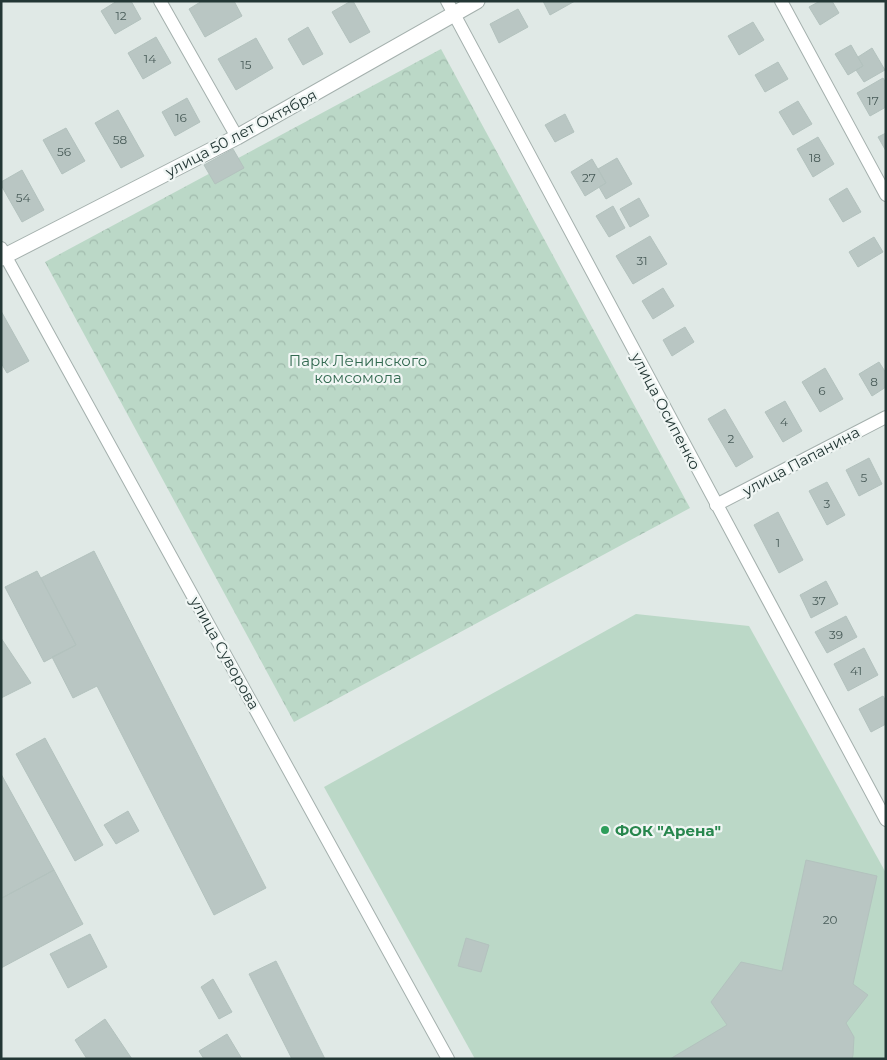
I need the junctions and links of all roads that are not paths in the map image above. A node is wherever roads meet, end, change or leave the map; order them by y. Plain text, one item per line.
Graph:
1 (160, 1) edge
2 (477, 1) edge
3 (780, 1) edge
4 (451, 8) edge
5 (237, 137) junction
6 (886, 194) edge
7 (3, 254) edge
8 (886, 417) edge
9 (716, 505) junction
10 (886, 820) edge
11 (448, 1059) edge

1 - 5 street
2 - 4 street, улица 50 лет Октября
3 - 6 street
4 - 5 street, улица 50 лет Октября
4 - 9 street, улица Осипенко
5 - 7 street, улица 50 лет Октября
7 - 11 street, улица Суворова
8 - 9 street, улица Папанина
9 - 10 street, улица Осипенко

